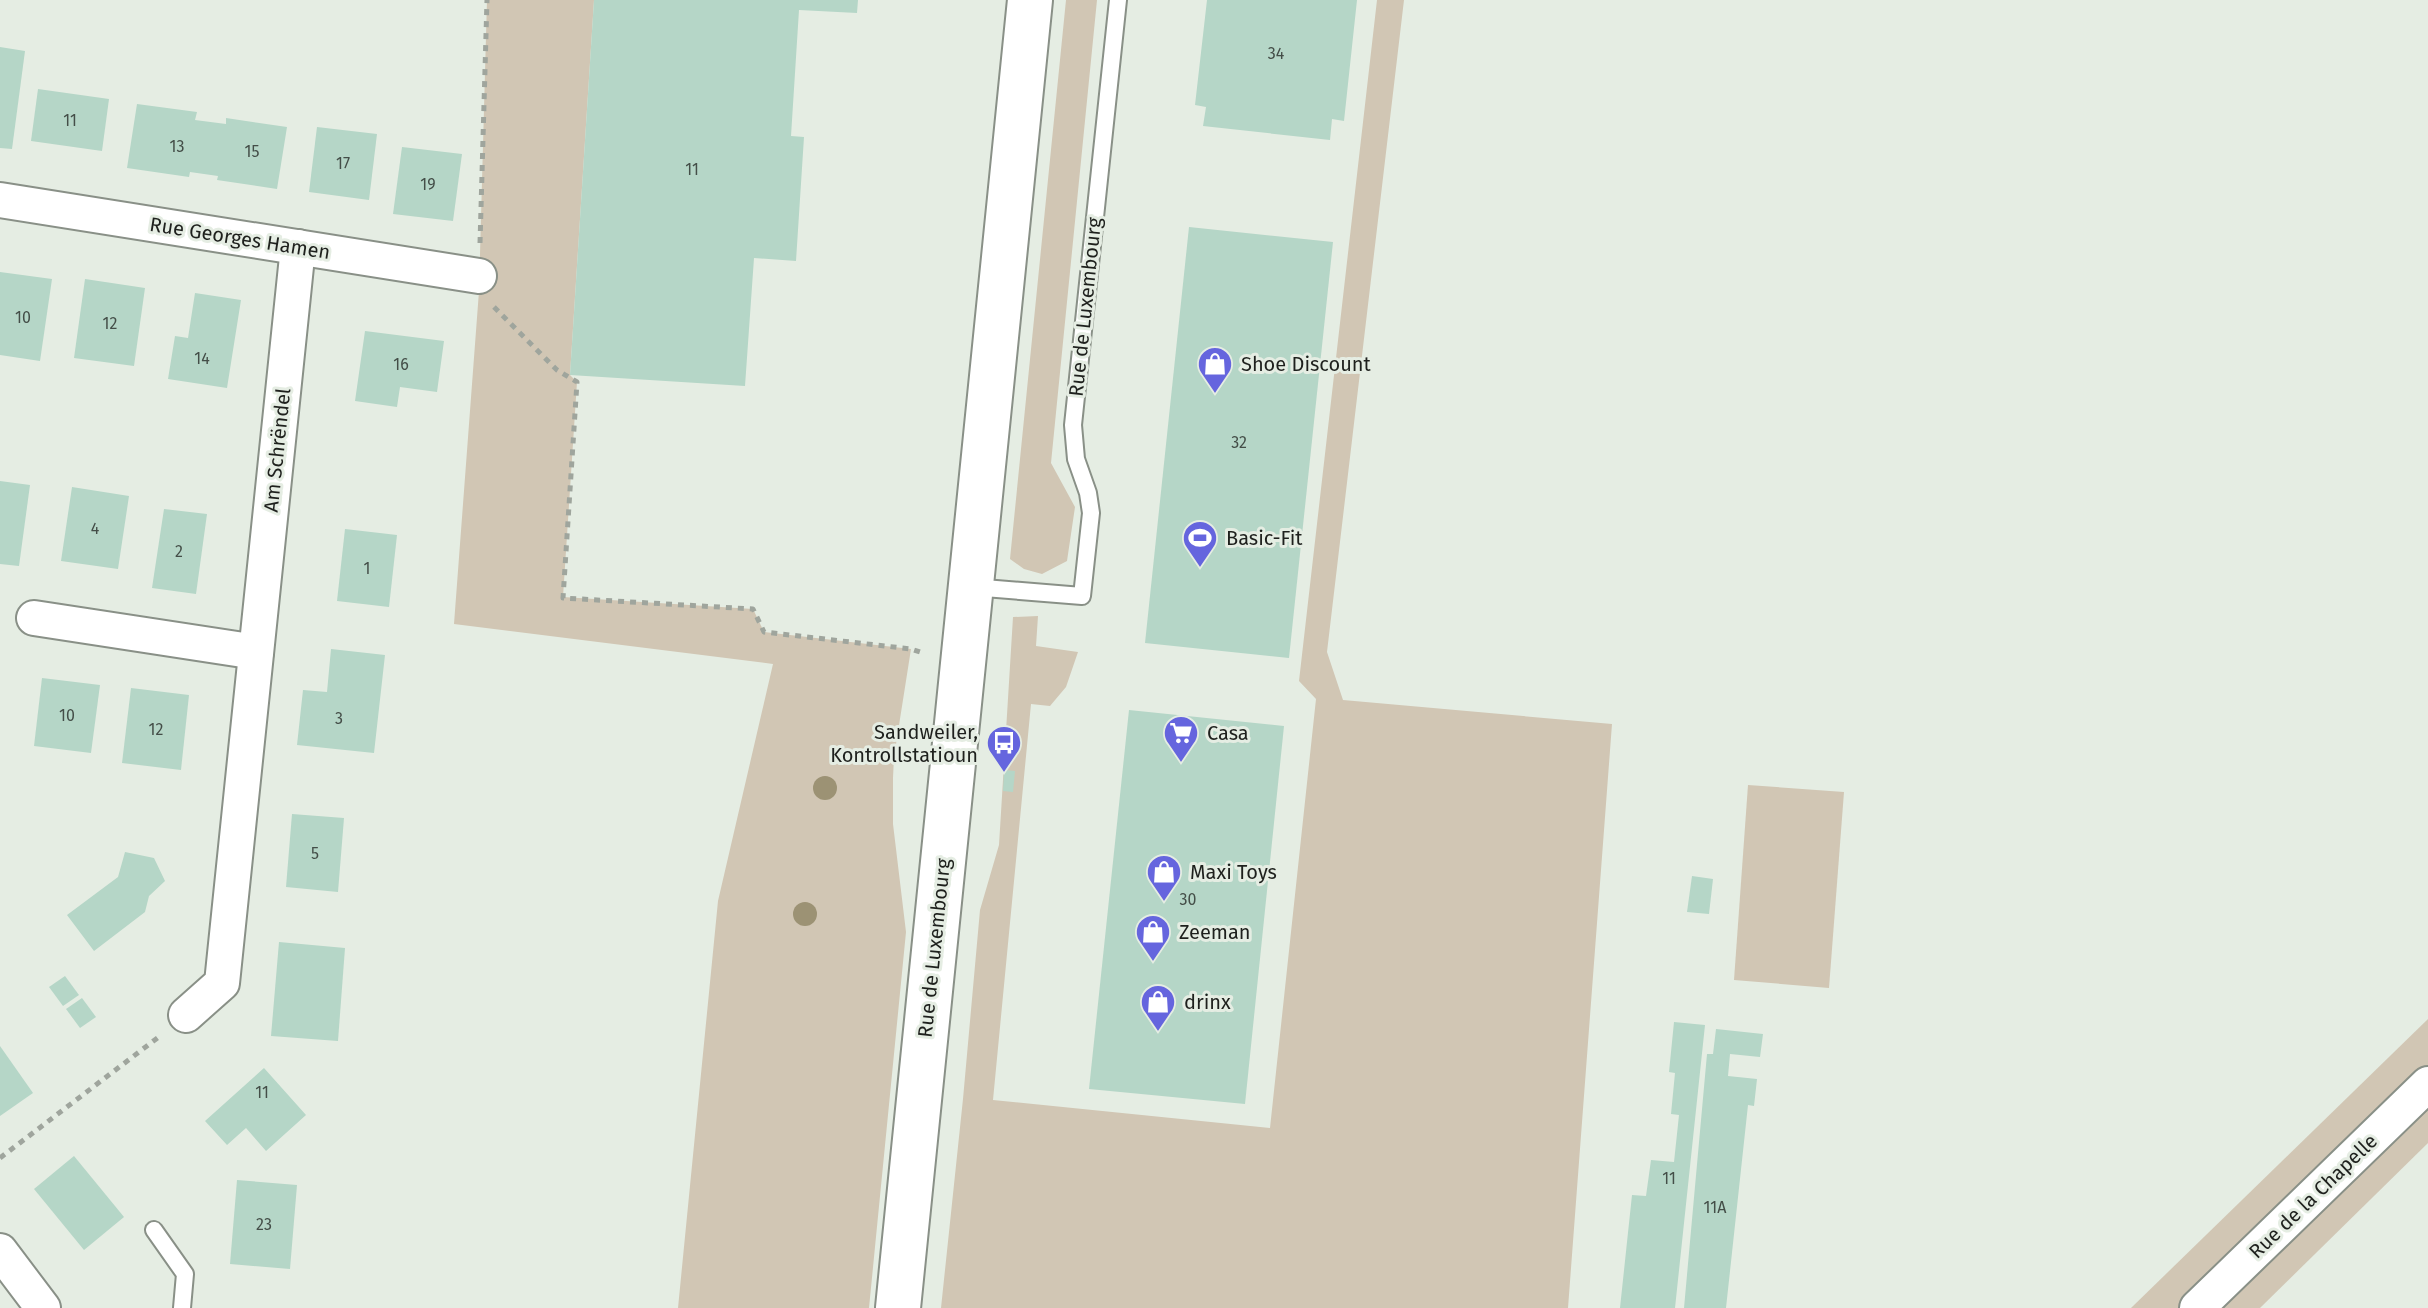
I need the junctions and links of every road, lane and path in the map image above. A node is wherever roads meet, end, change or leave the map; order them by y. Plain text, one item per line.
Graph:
1 (487, 0) edge
2 (1030, 0) edge
3 (1118, 0) edge
4 (0, 200) edge
5 (298, 247) junction
6 (479, 276) junction
7 (971, 587) junction
8 (34, 618) dead end
9 (256, 652) junction
10 (963, 659) junction
11 (186, 1015) joint
12 (2428, 1084) edge
13 (0, 1158) edge
14 (154, 1230) dead end
15 (0, 1251) edge
16 (43, 1308) edge
17 (182, 1308) edge
18 (898, 1308) edge
19 (2197, 1308) edge

1 - 6 path
2 - 7 main road, Rue de Luxembourg
3 - 7 lane, Rue de Luxembourg
4 - 5 street, Rue Georges Hamen
5 - 6 street, Rue Georges Hamen
5 - 9 street, Am Schrëndel
6 - 10 path
7 - 10 main road, Rue de Luxembourg
8 - 9 street
9 - 11 street, Am Schrëndel
10 - 18 main road, Rue de Luxembourg
11 - 13 path
12 - 19 street, Rue de la Chapelle
14 - 17 lane
15 - 16 street

